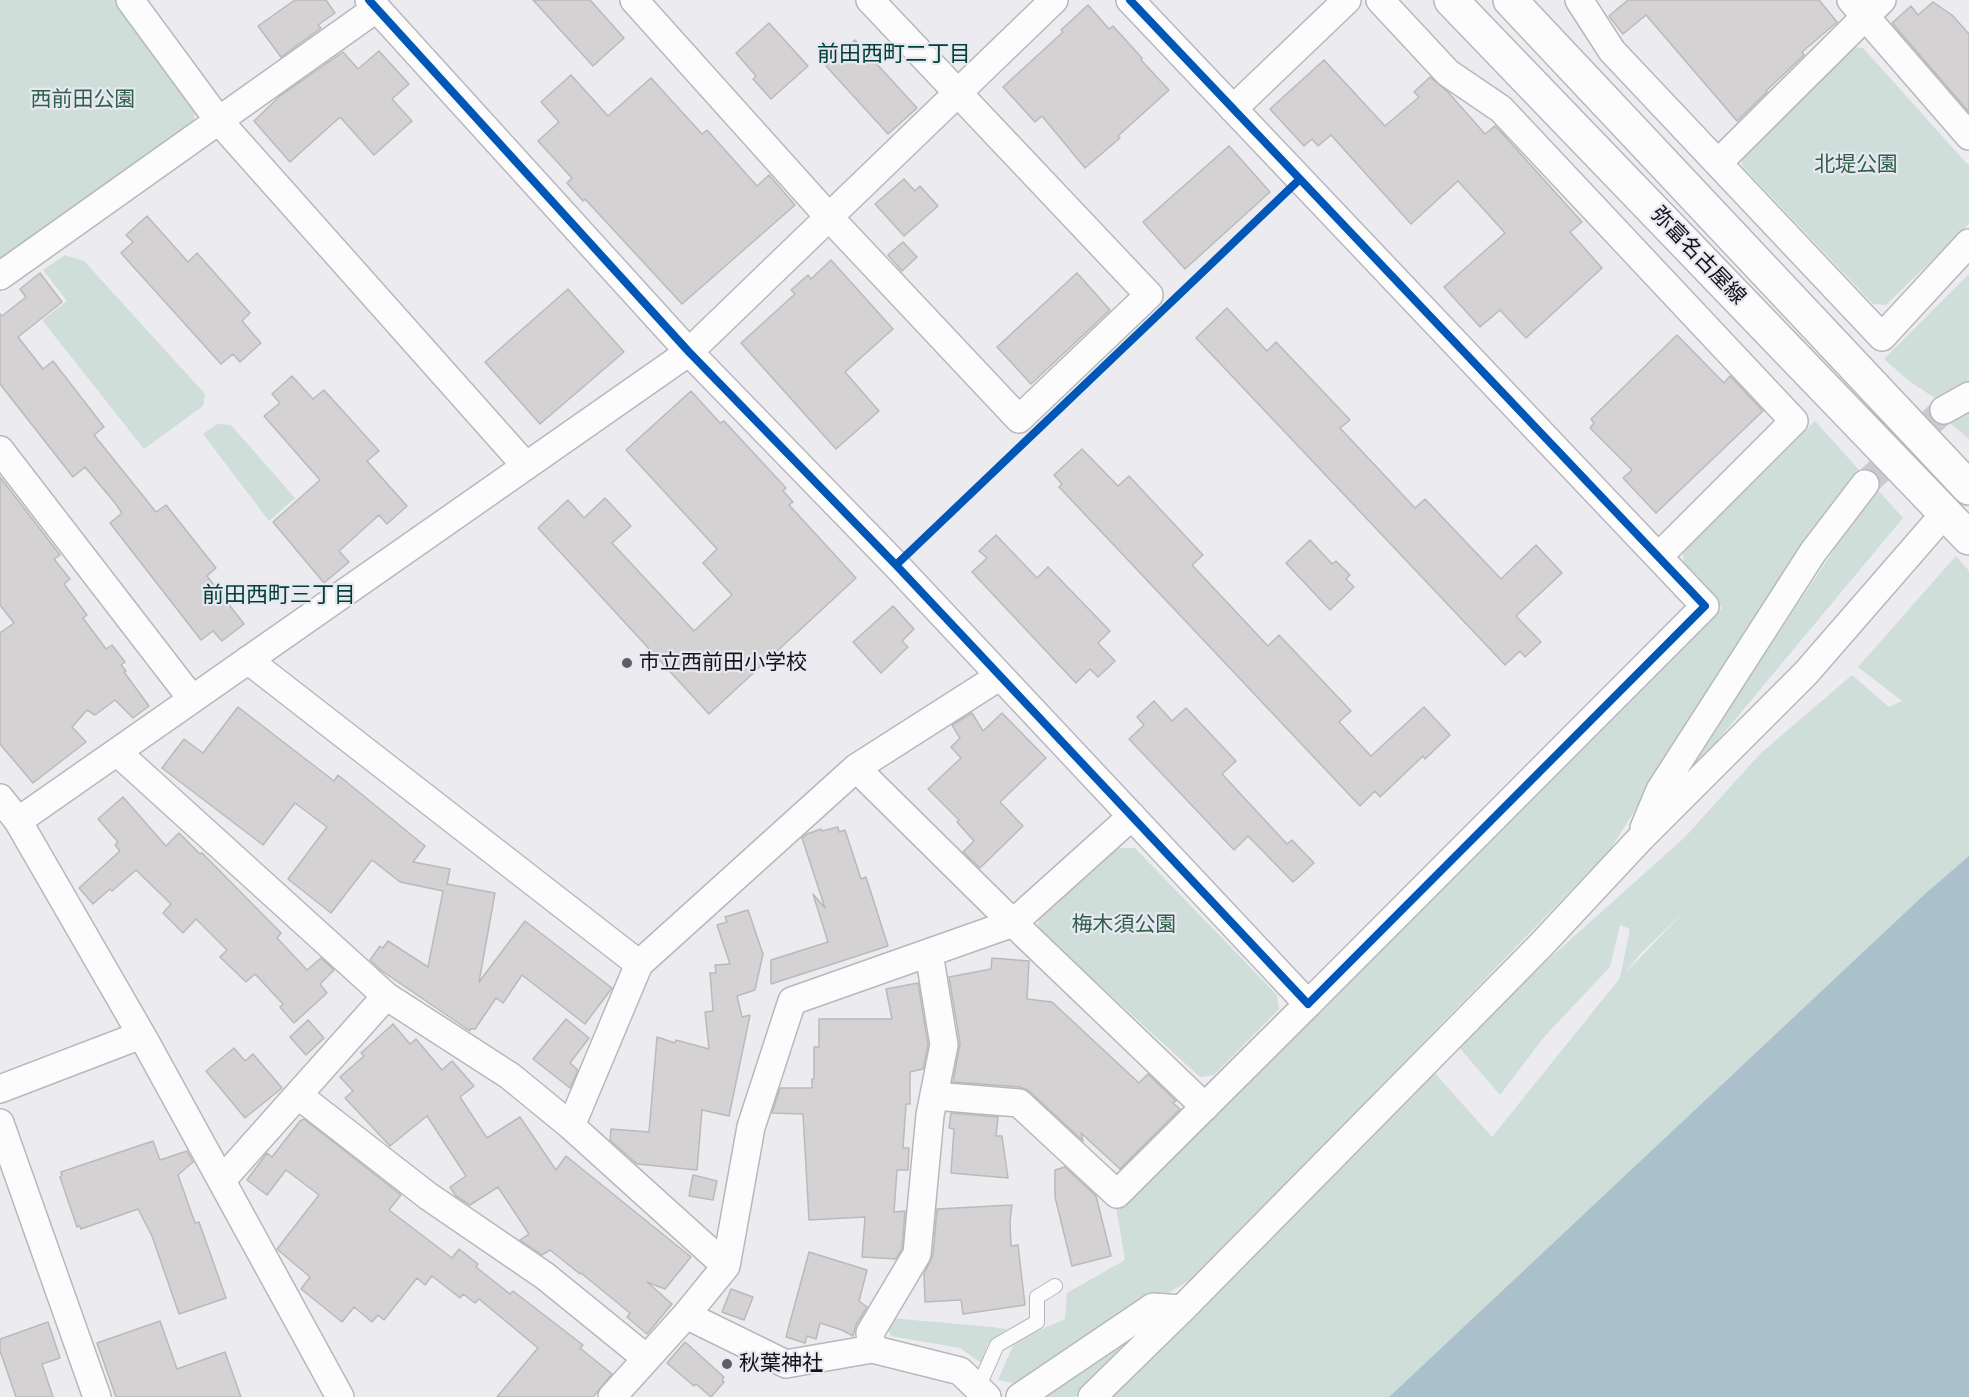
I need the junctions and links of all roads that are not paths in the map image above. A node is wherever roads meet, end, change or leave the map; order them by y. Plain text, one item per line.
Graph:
1 (130, 0) edge
2 (634, 0) edge
3 (870, 0) edge
4 (1054, 0) edge
5 (1130, 0) edge
6 (1347, 0) edge
7 (1380, 0) edge
8 (1451, 0) edge
9 (1510, 0) edge
10 (1579, 0) edge
11 (373, 4) edge
12 (1866, 6) edge
13 (958, 93) junction
14 (1233, 109) junction
15 (219, 121) junction
16 (1969, 136) edge
17 (1718, 163) junction
18 (828, 216) junction
19 (1969, 243) edge
20 (0, 276) edge
21 (689, 352) junction
22 (1969, 396) edge
23 (1944, 410) tunnel mouth
24 (0, 450) edge
25 (526, 466) junction
26 (1866, 484) tunnel mouth
27 (1969, 488) edge
28 (1945, 513) junction
29 (1969, 538) edge
30 (1659, 556) junction
31 (248, 660) junction
32 (1000, 675) junction
33 (192, 699) junction
34 (117, 752) junction
35 (856, 768) junction
36 (0, 798) edge
37 (1132, 816) junction
38 (18, 821) junction
39 (1639, 840) junction
40 (1013, 923) junction
41 (929, 953) junction
42 (639, 964) junction
43 (386, 996) junction
44 (1308, 1004) junction
45 (141, 1035) junction
46 (0, 1089) edge
47 (298, 1095) junction
48 (934, 1096) junction
49 (1205, 1107) junction
50 (0, 1123) edge
51 (571, 1126) junction
52 (222, 1180) junction
53 (726, 1266) junction
54 (1055, 1286) dead end
55 (1182, 1309) junction
56 (686, 1315) junction
57 (872, 1349) junction
58 (646, 1358) junction
59 (982, 1393) edge
60 (97, 1397) edge
61 (340, 1397) edge
62 (612, 1397) edge
63 (1020, 1397) edge
64 (1092, 1397) edge

1 - 15 street
2 - 18 street
3 - 13 street
4 - 13 street
5 - 14 street
6 - 14 street
7 - 30 street
8 - 28 main road, 弥富名古屋線
9 - 27 main road, 弥富名古屋線
10 - 17 street
11 - 15 street
11 - 21 street
12 - 16 street
12 - 17 street
13 - 18 street
13 - 18 street
14 - 30 street
15 - 20 street
15 - 25 street
17 - 19 street
18 - 21 street
21 - 25 street
21 - 32 street
22 - 23 street
24 - 33 street
25 - 31 street
26 - 39 street
28 - 29 main road, 弥富名古屋線
28 - 39 street
30 - 44 street
31 - 33 street
31 - 42 street
32 - 35 street
32 - 37 street
33 - 34 street
34 - 38 street
34 - 43 street
35 - 40 street
35 - 42 street
36 - 38 street
37 - 40 street
37 - 44 street
38 - 45 street
39 - 55 street
40 - 41 street
40 - 49 street
41 - 48 street
41 - 53 street
42 - 51 street
43 - 47 street
43 - 51 street
44 - 49 street
45 - 46 street
45 - 52 street
47 - 52 street
47 - 58 street
48 - 49 street
48 - 57 street
50 - 60 street
51 - 53 street
52 - 61 street
53 - 56 street
54 - 59 lane
55 - 63 street
55 - 64 street
56 - 57 street
56 - 58 street
57 - 59 street
58 - 62 street

